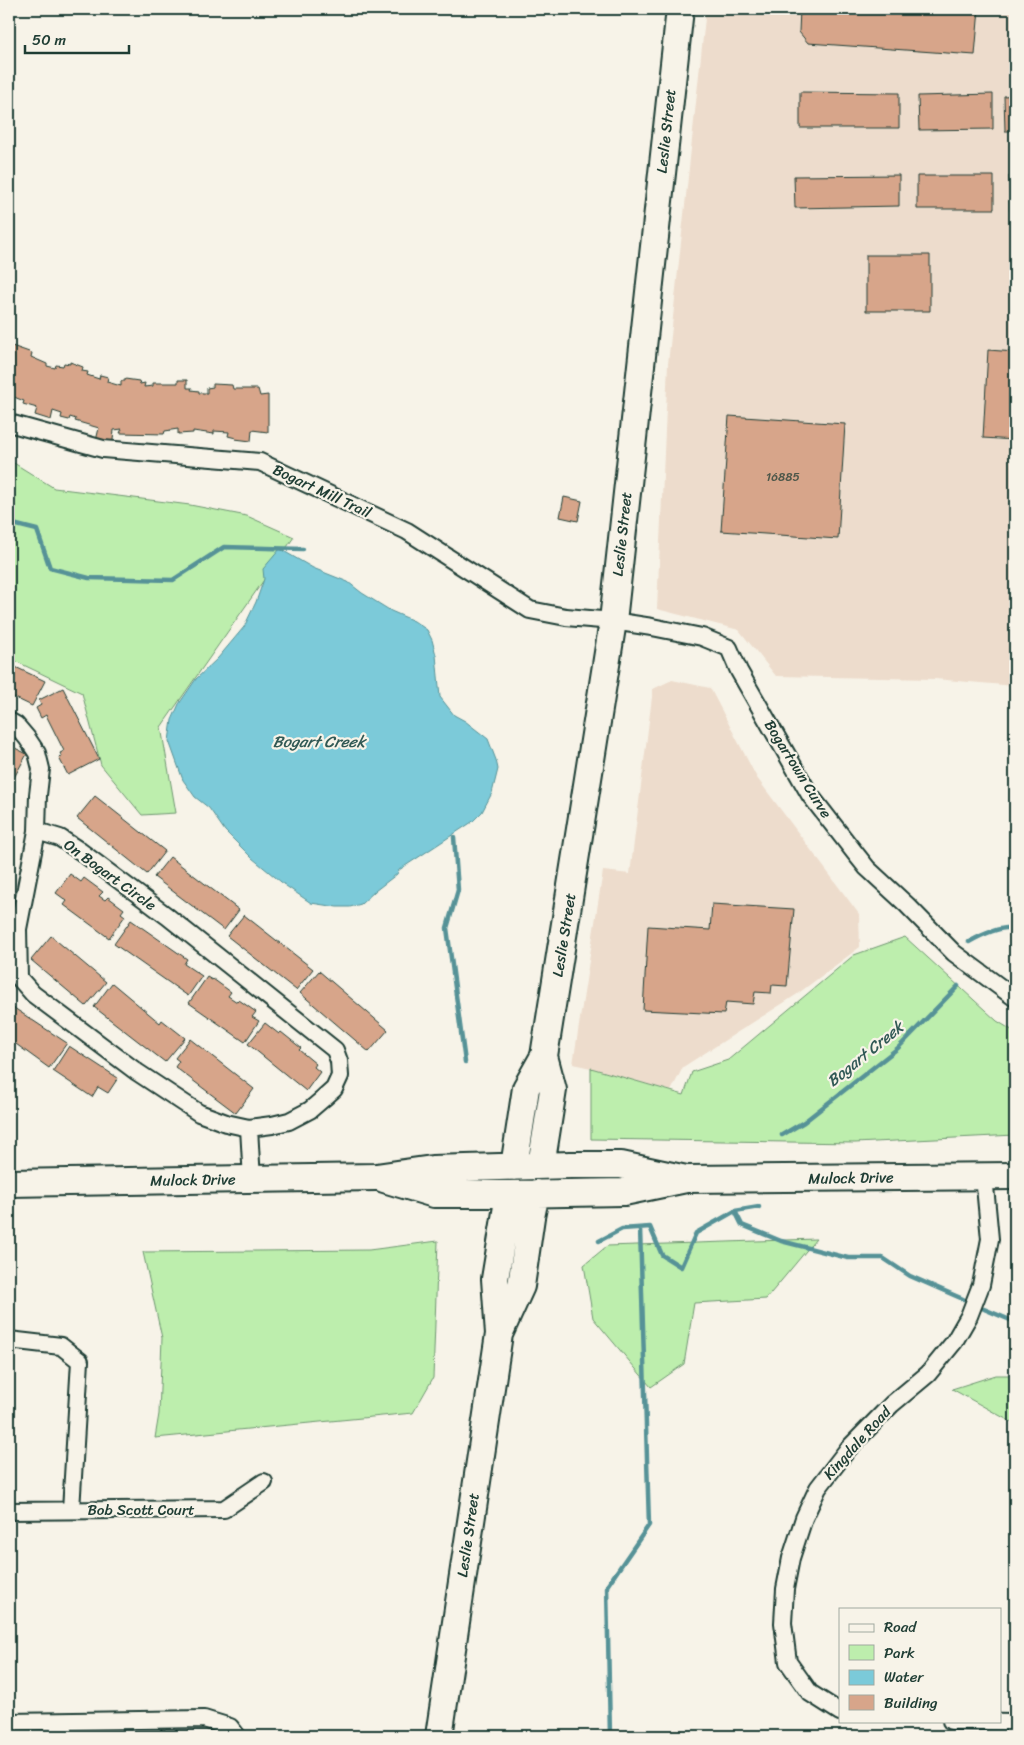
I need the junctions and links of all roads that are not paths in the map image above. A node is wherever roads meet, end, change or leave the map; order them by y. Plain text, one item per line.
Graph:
1 (680, 9) edge
2 (9, 423) edge
3 (613, 620) junction
4 (9, 721) edge
5 (38, 831) junction
6 (1015, 998) edge
7 (544, 1056) junction
8 (249, 1128) junction
9 (541, 1166) junction
10 (514, 1167) junction
11 (984, 1176) junction
12 (1015, 1176) edge
13 (376, 1177) junction
14 (686, 1179) junction
15 (252, 1180) junction
16 (9, 1183) edge
17 (536, 1193) junction
18 (509, 1194) junction
19 (499, 1334) junction
20 (9, 1340) edge
21 (264, 1482) dead end
22 (71, 1510) junction
23 (9, 1511) edge
24 (839, 1711) edge
25 (9, 1722) edge
26 (1002, 1722) edge
27 (1015, 1722) edge
28 (238, 1736) edge
29 (438, 1736) edge

1 - 3 main road, Leslie Street
2 - 3 street, Bogart Mill Trail
3 - 6 street, Bogartown Curve
3 - 7 main road, Leslie Street
4 - 5 street
5 - 8 street, On Bogart Circle
5 - 8 street, On Bogart Circle
7 - 9 main road, Leslie Street
7 - 10 main road, Leslie Street
8 - 15 street
9 - 10 main road, Mulock Drive
9 - 14 main road, Mulock Drive
10 - 13 main road, Mulock Drive
11 - 12 main road, Mulock Drive
11 - 14 main road, Mulock Drive
11 - 24 street, Kingdale Road
13 - 15 main road, Mulock Drive
13 - 18 main road, Mulock Drive
14 - 17 main road, Mulock Drive
15 - 16 main road, Mulock Drive
17 - 18 main road, Mulock Drive
17 - 19 main road, Leslie Street
18 - 19 main road, Leslie Street
19 - 29 main road, Leslie Street
20 - 22 street
21 - 22 street, Bob Scott Court
22 - 23 street, Bob Scott Court
25 - 28 street
26 - 27 street

